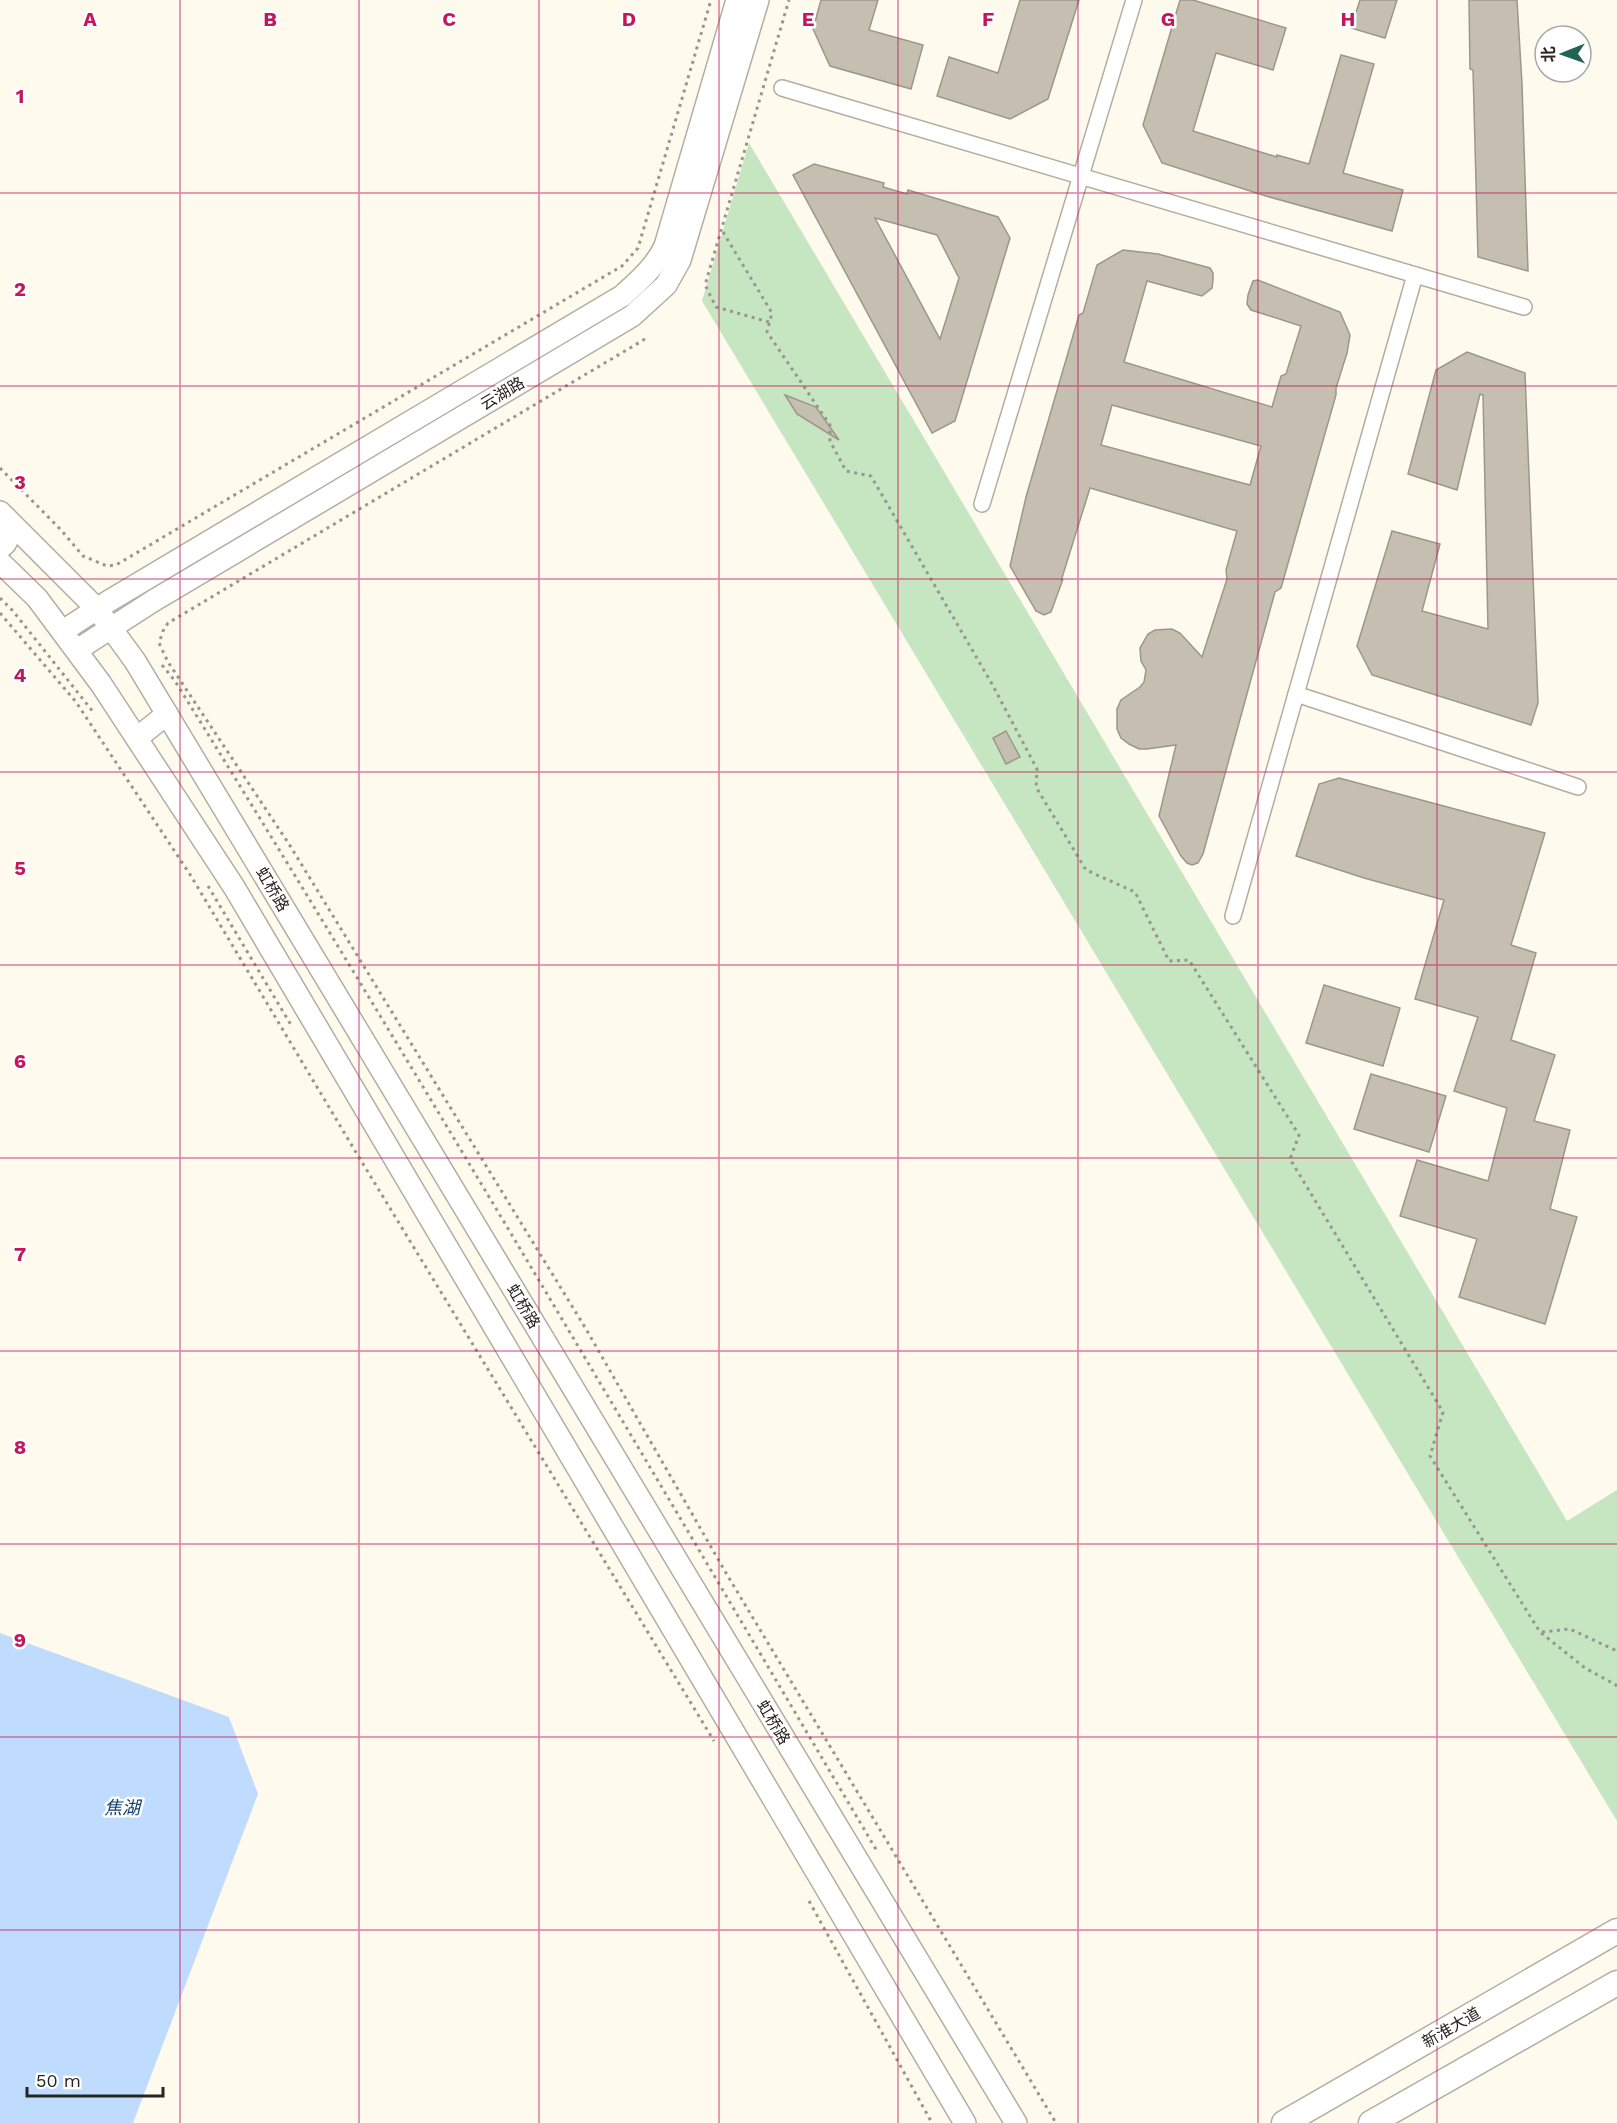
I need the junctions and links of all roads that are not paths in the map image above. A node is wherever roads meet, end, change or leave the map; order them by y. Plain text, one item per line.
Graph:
1 (737, 0) edge
2 (758, 0) edge
3 (1134, 0) edge
4 (782, 88) dead end
5 (1080, 176) junction
6 (1414, 275) junction
7 (1524, 307) dead end
8 (982, 504) dead end
9 (3, 515) edge
10 (0, 548) edge
11 (0, 562) edge
12 (97, 609) junction
13 (112, 628) junction
14 (63, 631) junction
15 (77, 650) junction
16 (1296, 694) junction
17 (167, 714) junction
18 (137, 738) junction
19 (1578, 787) dead end
20 (1233, 916) dead end
21 (1617, 1931) edge
22 (1617, 1983) edge
23 (1011, 2121) edge
24 (965, 2123) edge
25 (1284, 2123) edge
26 (1371, 2123) edge

1 - 12 main road, 云湖路
2 - 13 main road, 云湖路
3 - 5 street
4 - 5 street
5 - 6 street
5 - 8 street
6 - 7 street
6 - 16 street
9 - 10 main road
9 - 12 main road, 虹桥路
11 - 14 main road, 虹桥路
12 - 13 main road, 虹桥路
12 - 14 main road, 云湖路
13 - 15 main road, 云湖路
13 - 17 main road, 虹桥路
14 - 15 main road, 虹桥路
15 - 18 main road, 虹桥路
16 - 19 street
16 - 20 street
17 - 18 main road
17 - 23 main road, 虹桥路
18 - 24 main road, 虹桥路
21 - 25 main road, 新淮大道
22 - 26 main road

